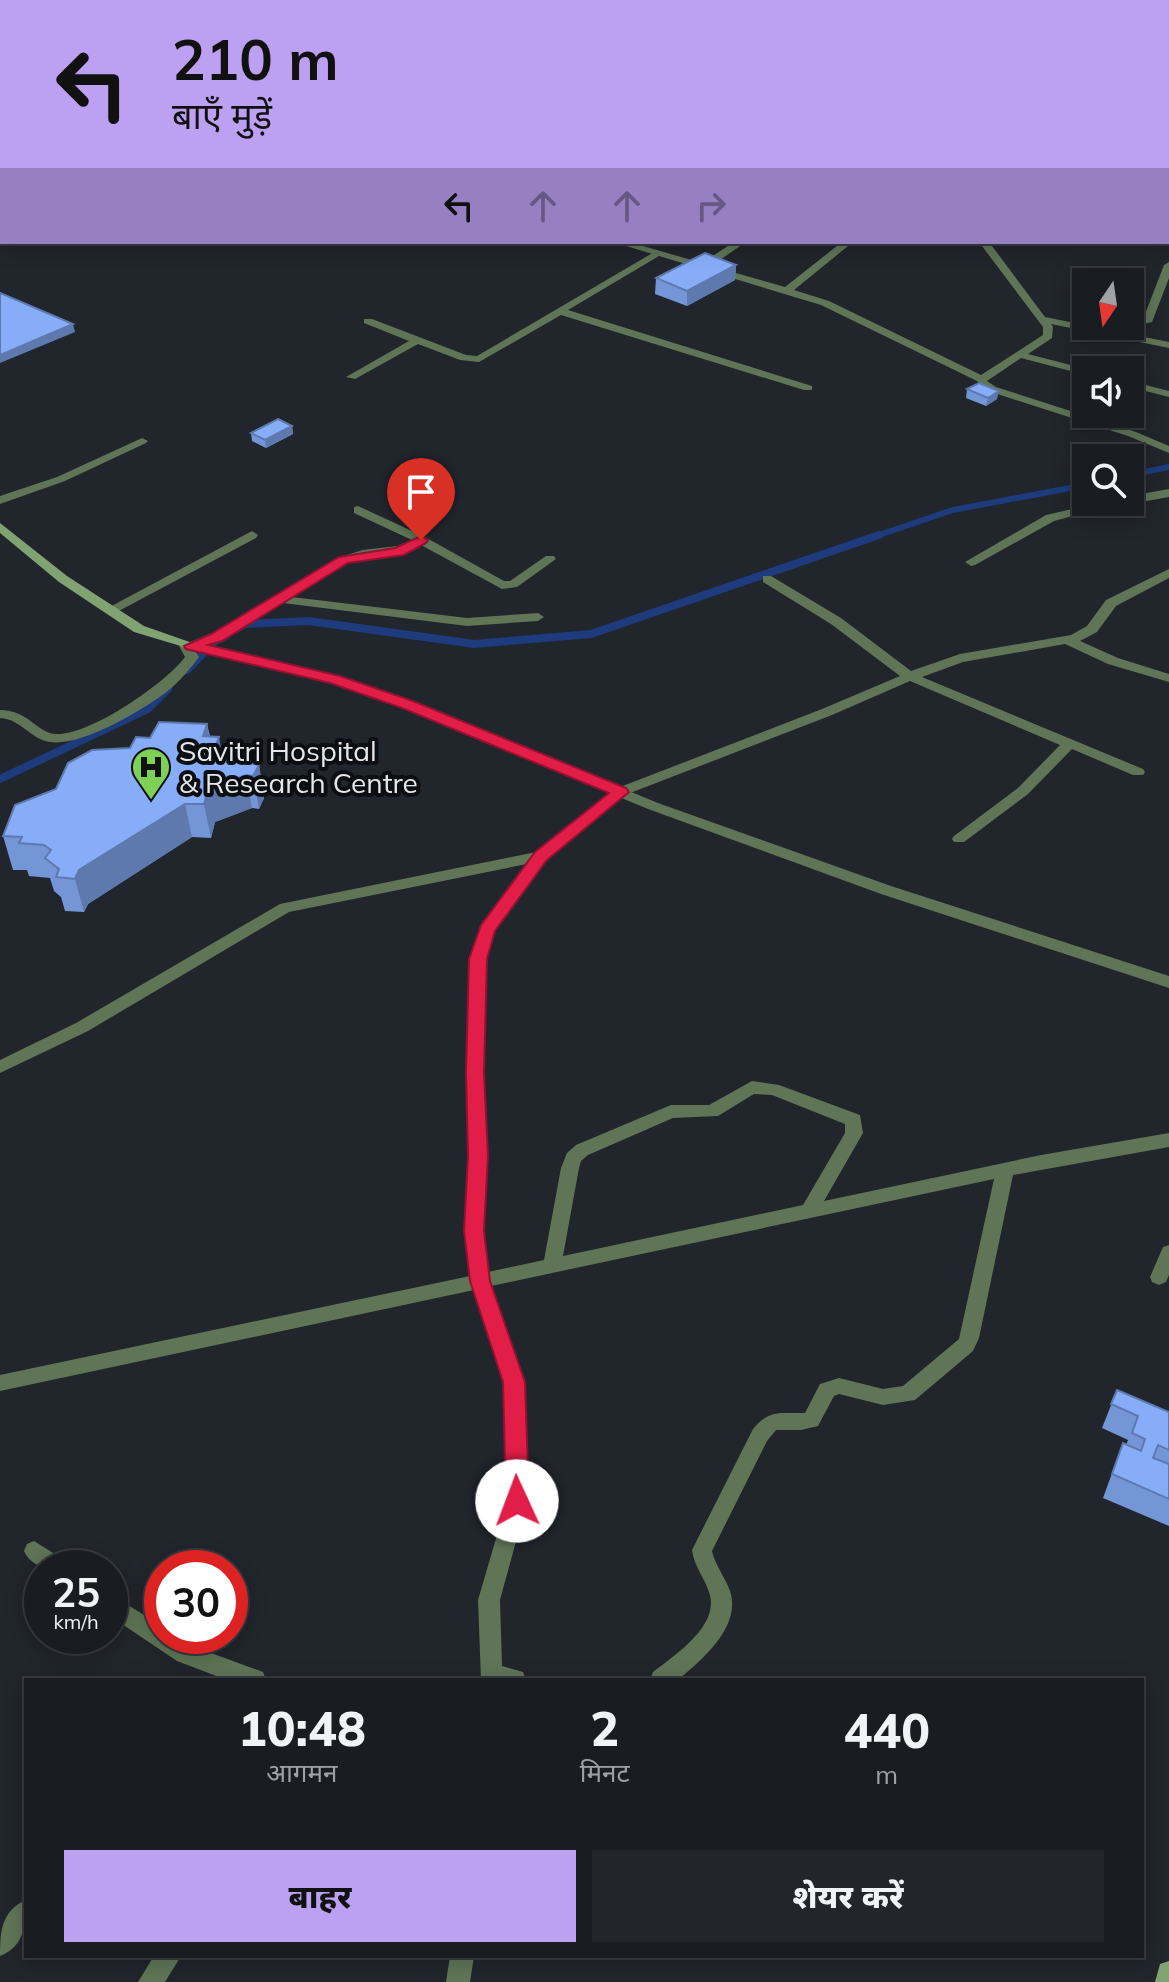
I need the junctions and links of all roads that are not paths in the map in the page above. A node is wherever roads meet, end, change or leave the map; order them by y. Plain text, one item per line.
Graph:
1 (626, 244) edge
2 (738, 244) edge
3 (846, 244) edge
4 (986, 244) edge
5 (656, 254) junction
6 (1169, 265) edge
7 (703, 267) junction
8 (1165, 288) edge
9 (787, 291) junction
10 (559, 311) junction
11 (1042, 319) junction
12 (368, 321) dead end
13 (1147, 322) dead end
14 (418, 340) junction
15 (1169, 345) edge
16 (1020, 355) junction
17 (1072, 368) edge
18 (351, 377) dead end
19 (982, 379) junction
20 (808, 388) dead end
21 (1144, 388) edge
22 (1169, 394) edge
23 (142, 441) dead end
24 (1169, 450) edge
25 (1169, 493) edge
26 (1144, 497) edge
27 (0, 500) edge
28 (358, 510) dead end
29 (1072, 513) edge
30 (0, 527) edge
31 (252, 535) dead end
32 (421, 540) junction
33 (550, 559) dead end
34 (971, 562) dead end
35 (767, 579) dead end
36 (1166, 579) edge
37 (279, 599) junction
38 (110, 610) junction
39 (538, 617) dead end
40 (1068, 640) junction
41 (195, 647) junction
42 (909, 676) junction
43 (1169, 678) edge
44 (0, 714) edge
45 (1068, 745) junction
46 (1138, 772) dead end
47 (620, 792) junction
48 (959, 839) dead end
49 (541, 856) junction
50 (1169, 982) edge
51 (0, 1067) edge
52 (1169, 1140) edge
53 (1005, 1170) junction
54 (809, 1211) junction
55 (1169, 1252) edge
56 (552, 1265) junction
57 (1159, 1277) dead end
58 (480, 1281) junction
59 (0, 1383) edge
60 (128, 1616) edge
61 (492, 1676) edge
62 (250, 1678) edge
63 (663, 1678) edge
64 (24, 1914) edge
65 (0, 1944) edge
66 (168, 1958) edge
67 (462, 1958) edge
68 (1169, 1973) edge
69 (150, 1982) edge
70 (458, 1982) edge
71 (1167, 1982) edge

1 - 5 street
2 - 7 street
3 - 9 street
4 - 11 street
5 - 7 street
5 - 10 street
6 - 8 street
7 - 9 street
8 - 13 street
9 - 19 street
10 - 14 street
10 - 20 street
11 - 15 street
11 - 16 street
12 - 14 street
14 - 18 street
16 - 17 street
16 - 19 street
19 - 24 street
21 - 22 street
23 - 27 street
25 - 26 street
28 - 32 street
29 - 34 street
30 - 38 main road
31 - 38 street
32 - 33 street
32 - 37 street
35 - 42 street
36 - 40 street
37 - 39 street
37 - 41 street
38 - 41 main road
40 - 42 street
40 - 43 street
41 - 44 street
41 - 47 street
42 - 45 street
42 - 47 street
45 - 46 street
45 - 48 street
47 - 49 street
47 - 50 street
49 - 51 street
49 - 58 street
52 - 53 street
53 - 54 street
53 - 63 street
54 - 56 street
54 - 56 street
55 - 57 street
56 - 58 street
58 - 59 street
58 - 61 street
60 - 62 street
64 - 65 street
66 - 69 street
67 - 70 street
68 - 71 main road

